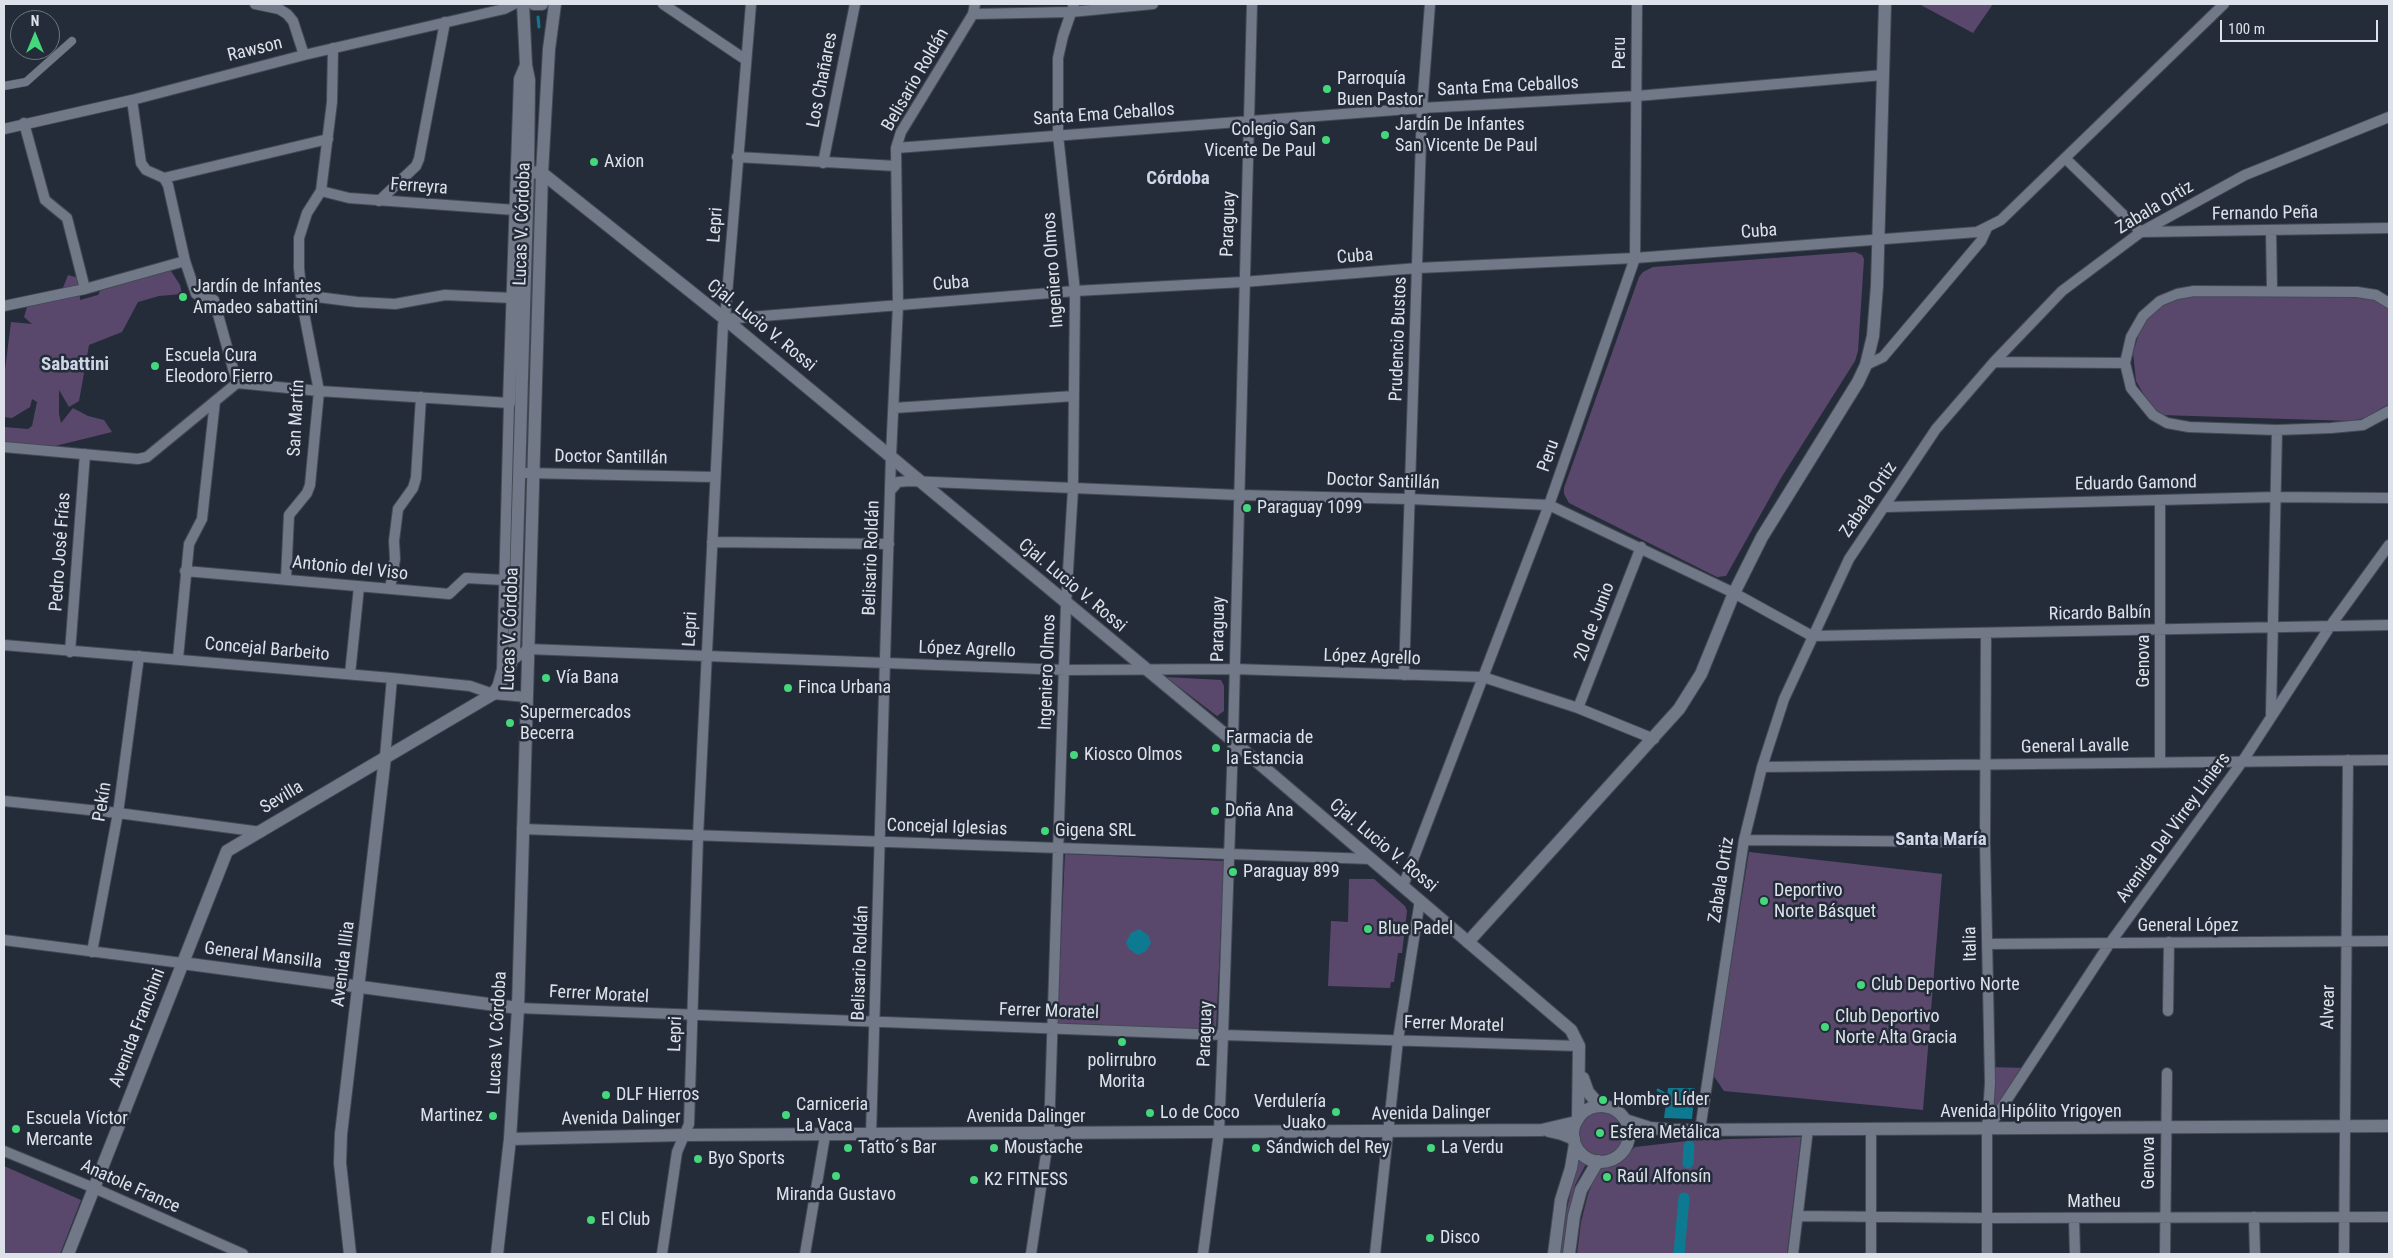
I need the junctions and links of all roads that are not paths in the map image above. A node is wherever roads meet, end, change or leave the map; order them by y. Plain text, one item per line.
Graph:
1 (255, 4) edge
2 (514, 4) edge
3 (523, 4) edge
4 (534, 4) edge
5 (542, 4) edge
6 (554, 4) edge
7 (663, 4) edge
8 (751, 4) edge
9 (855, 4) edge
10 (1153, 4) edge
11 (1252, 4) edge
12 (1430, 4) edge
13 (1636, 4) edge
14 (1885, 4) edge
15 (2224, 4) edge
16 (1073, 8) edge
17 (974, 9) edge
18 (444, 22) junction
19 (72, 41) dead end
20 (333, 48) junction
21 (304, 55) junction
22 (746, 60) junction
23 (526, 65) junction
24 (1883, 75) junction
25 (4, 86) edge
26 (1637, 96) junction
27 (132, 100) junction
28 (1422, 108) junction
29 (2389, 117) edge
30 (1250, 121) junction
31 (24, 123) junction
32 (4, 129) edge
33 (1058, 134) junction
34 (328, 139) junction
35 (896, 148) junction
36 (737, 157) junction
37 (2066, 159) junction
38 (823, 163) junction
39 (896, 166) junction
40 (528, 172) junction
41 (542, 173) junction
42 (164, 178) junction
43 (321, 191) junction
44 (379, 201) junction
45 (515, 210) junction
46 (1987, 228) junction
47 (2389, 228) edge
48 (2271, 230) junction
49 (2141, 232) junction
50 (1879, 239) junction
51 (1634, 258) junction
52 (185, 261) junction
53 (1418, 268) junction
54 (1243, 282) junction
55 (85, 289) junction
56 (2272, 290) junction
57 (1075, 291) junction
58 (302, 295) junction
59 (513, 298) junction
60 (2389, 303) edge
61 (898, 305) junction
62 (4, 306) edge
63 (725, 319) junction
64 (1994, 362) junction
65 (1866, 364) junction
66 (2125, 364) junction
67 (237, 383) junction
68 (319, 391) junction
69 (1074, 396) junction
70 (421, 397) junction
71 (215, 402) junction
72 (509, 403) junction
73 (894, 408) junction
74 (2389, 411) edge
75 (2277, 430) junction
76 (4, 447) edge
77 (85, 454) junction
78 (891, 456) junction
79 (519, 472) junction
80 (714, 477) junction
81 (922, 482) junction
82 (1073, 489) junction
83 (891, 490) junction
84 (1238, 495) junction
85 (2276, 497) junction
86 (2389, 498) edge
87 (1409, 499) junction
88 (2160, 500) junction
89 (1549, 504) junction
90 (1884, 507) junction
91 (712, 542) junction
92 (889, 544) junction
93 (2389, 546) edge
94 (1641, 547) junction
95 (185, 571) junction
96 (286, 579) junction
97 (504, 580) junction
98 (359, 587) junction
99 (390, 590) junction
100 (1734, 593) junction
101 (1066, 604) junction
102 (2389, 624) edge
103 (2273, 625) junction
104 (2331, 625) junction
105 (2160, 629) junction
106 (1986, 633) junction
107 (1812, 636) junction
108 (4, 645) edge
109 (528, 649) junction
110 (70, 652) junction
111 (139, 656) junction
112 (706, 656) junction
113 (178, 658) junction
114 (513, 660) junction
115 (885, 663) junction
116 (1065, 670) junction
117 (1145, 670) junction
118 (1234, 670) junction
119 (350, 674) junction
120 (1404, 675) junction
121 (1483, 677) junction
122 (392, 678) junction
123 (493, 694) junction
124 (526, 697) junction
125 (1578, 708) junction
126 (2271, 715) junction
127 (1654, 739) junction
128 (1233, 741) junction
129 (385, 757) junction
130 (2348, 760) junction
131 (2389, 760) edge
132 (2160, 762) junction
133 (2242, 762) junction
134 (1985, 764) junction
135 (1762, 767) junction
136 (4, 801) edge
137 (118, 813) junction
138 (522, 829) junction
139 (261, 832) junction
140 (698, 836) junction
141 (1744, 840) junction
142 (880, 841) junction
143 (1985, 842) junction
144 (1058, 848) junction
145 (1228, 852) junction
146 (1371, 859) junction
147 (1403, 886) junction
148 (1420, 900) junction
149 (4, 940) edge
150 (2346, 941) junction
151 (2389, 941) edge
152 (1468, 942) junction
153 (2169, 942) junction
154 (2110, 943) junction
155 (1987, 944) junction
156 (92, 952) junction
157 (182, 963) junction
158 (359, 987) junction
159 (518, 1008) junction
160 (2168, 1011) dead end
161 (693, 1015) junction
162 (875, 1023) junction
163 (1051, 1029) junction
164 (1223, 1035) junction
165 (1398, 1040) junction
166 (1579, 1046) junction
167 (1580, 1061) junction
168 (2167, 1073) dead end
169 (1600, 1106) junction
170 (1625, 1120) junction
171 (1577, 1121) junction
172 (2389, 1126) edge
173 (2344, 1127) junction
174 (2166, 1128) junction
175 (1808, 1129) junction
176 (1542, 1130) junction
177 (1674, 1130) junction
178 (1700, 1130) junction
179 (1871, 1130) junction
180 (1987, 1130) junction
181 (1219, 1132) junction
182 (1387, 1132) junction
183 (1049, 1134) junction
184 (683, 1135) junction
185 (871, 1135) junction
186 (825, 1136) junction
187 (510, 1139) junction
188 (1628, 1141) junction
189 (1575, 1142) junction
190 (4, 1151) edge
191 (1598, 1161) junction
192 (94, 1188) junction
193 (1798, 1216) junction
194 (1870, 1216) junction
195 (2254, 1217) junction
196 (2345, 1217) junction
197 (2389, 1217) edge
198 (1987, 1218) junction
199 (2074, 1218) junction
200 (2165, 1218) junction
201 (68, 1254) edge
202 (242, 1254) edge
203 (350, 1254) edge
204 (497, 1254) edge
205 (662, 1254) edge
206 (805, 1254) edge
207 (1031, 1254) edge
208 (1203, 1254) edge
209 (1375, 1254) edge
210 (1554, 1254) edge
211 (1569, 1254) edge
212 (1793, 1254) edge
213 (1871, 1254) edge
214 (1987, 1254) edge
215 (2075, 1254) edge
216 (2165, 1254) edge
217 (2254, 1254) edge
218 (2344, 1254) edge

1 - 21 street
2 - 18 street, Rawson
3 - 23 street, Lucas V. Córdoba
4 - 5 street
6 - 41 street, Lucas V. Córdoba
7 - 22 street
8 - 22 street, Lepri
9 - 38 street, Los Chañares
10 - 16 street
11 - 30 street, Paraguay
12 - 28 street, Prudencio Bustos
13 - 26 street, Peru
14 - 24 street
15 - 37 street
16 - 17 street
16 - 33 street, Ingeniero Olmos
17 - 35 street, Belisario Roldán
18 - 20 street, Rawson
18 - 44 street
19 - 25 street
20 - 21 street, Rawson
20 - 34 street, San Martín
21 - 27 street, Rawson
22 - 36 street, Lepri
23 - 40 street, Lucas V. Córdoba
23 - 45 street, Lucas V. Córdoba
24 - 26 street, Santa Ema Ceballos
24 - 50 street
26 - 28 street, Santa Ema Ceballos
26 - 51 street, Peru
27 - 31 street, Rawson
27 - 42 street
28 - 30 street, Santa Ema Ceballos
28 - 53 street, Prudencio Bustos
29 - 49 street, Zabala Ortiz
30 - 33 street, Santa Ema Ceballos
30 - 54 street, Paraguay
31 - 32 street, Rawson
31 - 55 street
33 - 35 street, Santa Ema Ceballos
33 - 57 street, Ingeniero Olmos
34 - 42 street
34 - 43 street, San Martín
35 - 39 street, Belisario Roldán
36 - 38 street
36 - 63 street, Lepri
37 - 46 street
37 - 49 street
38 - 39 street
39 - 61 street, Belisario Roldán
40 - 41 street
40 - 79 street, Lucas V. Córdoba
41 - 63 street, Cjal. Lucio V. Rossi
41 - 79 street, Lucas V. Córdoba
42 - 52 street
43 - 44 street, Ferreyra
43 - 58 street, San Martín
44 - 45 street, Ferreyra
45 - 59 street, Lucas V. Córdoba
46 - 50 street, Cuba
46 - 65 street
47 - 48 street, Fernando Peña
48 - 49 street, Fernando Peña
48 - 56 street
49 - 64 street, Zabala Ortiz
50 - 51 street, Cuba
50 - 65 street
51 - 53 street, Cuba
51 - 89 street, Peru
52 - 55 street
52 - 67 street
53 - 54 street, Cuba
53 - 87 street, Prudencio Bustos
54 - 57 street, Cuba
54 - 84 street, Paraguay
55 - 62 street
56 - 60 street
56 - 66 street
57 - 61 street, Cuba
57 - 69 street, Ingeniero Olmos
58 - 59 street
58 - 68 street, San Martín
59 - 72 street, Lucas V. Córdoba
61 - 63 street, Cuba
61 - 73 street, Belisario Roldán
63 - 78 street, Cjal. Lucio V. Rossi
63 - 80 street, Lepri
64 - 66 street
64 - 90 street, Zabala Ortiz
65 - 100 street
66 - 75 street
67 - 68 street
67 - 71 street
68 - 70 street
68 - 96 street, San Martín
69 - 73 street
69 - 82 street, Ingeniero Olmos
70 - 72 street
70 - 99 street
71 - 77 street
71 - 95 street
72 - 79 street
73 - 78 street, Belisario Roldán
74 - 75 street
75 - 85 street
76 - 77 street
77 - 110 street, Pedro José Frías
78 - 81 street, Cjal. Lucio V. Rossi
78 - 83 street, Belisario Roldán
79 - 80 street, Doctor Santillán
79 - 97 street
79 - 109 street, Lucas V. Córdoba
79 - 114 street, Lucas V. Córdoba
80 - 91 street, Lepri
81 - 82 street, Doctor Santillán
81 - 83 street, Doctor Santillán
81 - 101 street, Cjal. Lucio V. Rossi
82 - 84 street, Doctor Santillán
82 - 101 street, Ingeniero Olmos
83 - 92 street, Belisario Roldán
84 - 87 street, Doctor Santillán
84 - 118 street, Paraguay
85 - 86 street, Eduardo Gamond
85 - 88 street, Eduardo Gamond
85 - 103 street
87 - 89 street, Doctor Santillán
87 - 120 street, Prudencio Bustos
88 - 90 street, Eduardo Gamond
88 - 105 street, Genova
89 - 94 street, Doctor Santillán
89 - 121 street, Peru
90 - 107 street, Zabala Ortiz
91 - 92 street
91 - 112 street, Lepri
92 - 115 street, Belisario Roldán
93 - 104 street, Avenida Del Virrey Liniers
94 - 100 street, Doctor Santillán
94 - 125 street, 20 de Junio
95 - 96 street, Antonio del Viso
95 - 113 street
96 - 98 street, Antonio del Viso
97 - 99 street, Antonio del Viso
97 - 123 street
98 - 99 street, Antonio del Viso
98 - 119 street
100 - 107 street, Doctor Santillán
100 - 127 street
101 - 116 street, Ingeniero Olmos
101 - 117 street, Cjal. Lucio V. Rossi
102 - 104 street, Ricardo Balbín
103 - 104 street, Ricardo Balbín
103 - 105 street, Ricardo Balbín
103 - 126 street
104 - 126 street, Avenida Del Virrey Liniers
105 - 106 street, Ricardo Balbín
105 - 132 street, Genova
106 - 107 street, Ricardo Balbín
106 - 134 street, Italia
107 - 135 street, Zabala Ortiz
108 - 110 street, Concejal Barbeito
109 - 112 street, López Agrello
109 - 114 street
109 - 124 street, Lucas V. Córdoba
110 - 111 street, Concejal Barbeito
111 - 113 street, Concejal Barbeito
111 - 137 street, Pekín
112 - 115 street, López Agrello
112 - 140 street, Lepri
113 - 119 street, Concejal Barbeito
114 - 123 street, Lucas V. Córdoba
115 - 116 street, López Agrello
115 - 142 street, Belisario Roldán
116 - 117 street, López Agrello
116 - 144 street, Ingeniero Olmos
117 - 118 street, López Agrello
117 - 128 street, Cjal. Lucio V. Rossi
118 - 120 street, López Agrello
118 - 128 street, Paraguay
119 - 122 street, Concejal Barbeito
120 - 121 street, López Agrello
121 - 125 street, López Agrello
121 - 147 street, Peru
122 - 123 street, Concejal Barbeito
122 - 129 street, Avenida Illia
123 - 124 street, Concejal Barbeito
123 - 129 street, Sevilla
124 - 138 street, Lucas V. Córdoba
125 - 127 street, López Agrello
126 - 133 street, Avenida Del Virrey Liniers
127 - 152 street
128 - 145 street, Paraguay
128 - 146 street, Cjal. Lucio V. Rossi
129 - 139 street, Sevilla
129 - 158 street, Avenida Illia
130 - 131 street, General Lavalle
130 - 133 street, General Lavalle
130 - 150 street, Alvear
132 - 133 street, General Lavalle
132 - 134 street, General Lavalle
133 - 154 street, Avenida Del Virrey Liniers
134 - 135 street, General Lavalle
134 - 143 street, Italia
135 - 141 street, Zabala Ortiz
136 - 137 street, Sevilla
137 - 139 street, Sevilla
137 - 156 street, Pekín
138 - 140 street, Concejal Iglesias
138 - 159 street, Lucas V. Córdoba
139 - 157 street, Avenida Franchini
140 - 142 street, Concejal Iglesias
140 - 161 street, Lepri
141 - 143 street
141 - 178 street, Zabala Ortiz
142 - 144 street, Concejal Iglesias
142 - 162 street, Belisario Roldán
143 - 155 street, Italia
144 - 145 street, Concejal Iglesias
144 - 163 street, Ingeniero Olmos
145 - 146 street, Concejal Iglesias
145 - 164 street, Paraguay
146 - 147 street, Cjal. Lucio V. Rossi
147 - 148 street, Cjal. Lucio V. Rossi
148 - 152 street, Cjal. Lucio V. Rossi
148 - 165 street
149 - 156 street, General Mansilla
150 - 151 street, General López
150 - 153 street, General López
150 - 173 street, Alvear
152 - 166 street, Cjal. Lucio V. Rossi
153 - 154 street, General López
153 - 160 street
154 - 155 street, General López
154 - 180 street, Avenida Del Virrey Liniers
155 - 180 street, Italia
156 - 157 street, General Mansilla
157 - 158 street, General Mansilla
157 - 192 street, Avenida Franchini
158 - 159 street, General Mansilla
158 - 203 street, Avenida Illia
159 - 161 street, Ferrer Moratel
159 - 187 street, Lucas V. Córdoba
161 - 162 street, Ferrer Moratel
161 - 184 street, Lepri
162 - 163 street, Ferrer Moratel
162 - 185 street, Belisario Roldán
163 - 164 street, Ferrer Moratel
163 - 183 street, Ingeniero Olmos
164 - 165 street, Ferrer Moratel
164 - 181 street, Paraguay
165 - 166 street, Ferrer Moratel
165 - 182 street
166 - 167 street
167 - 169 street
167 - 171 street
168 - 174 street, Genova
169 - 170 street
169 - 171 street
170 - 177 street, Avenida Hipólito Yrigoyen
170 - 188 street
171 - 176 street, Avenida Dalinger
171 - 189 street
172 - 173 street, Avenida Hipólito Yrigoyen
173 - 174 street, Avenida Hipólito Yrigoyen
173 - 196 street, Alvear
174 - 180 street, Avenida Hipólito Yrigoyen
174 - 200 street, Genova
175 - 178 street, Avenida Hipólito Yrigoyen
175 - 179 street, Avenida Hipólito Yrigoyen
175 - 193 street
176 - 182 street, Avenida Dalinger
176 - 189 street, Avenida Dalinger
177 - 178 street, Avenida Hipólito Yrigoyen
177 - 188 street, Avenida Hipólito Yrigoyen
179 - 180 street, Avenida Hipólito Yrigoyen
179 - 194 street
180 - 198 street, Italia
181 - 182 street, Avenida Dalinger
181 - 183 street, Avenida Dalinger
181 - 208 street, Paraguay
182 - 209 street
183 - 185 street, Avenida Dalinger
183 - 207 street, Ingeniero Olmos
184 - 186 street, Avenida Dalinger
184 - 187 street, Avenida Dalinger
184 - 205 street, Lepri
185 - 186 street, Avenida Dalinger
186 - 206 street
187 - 204 street, Lucas V. Córdoba
188 - 191 street
189 - 191 street
189 - 210 street
190 - 192 street, Anatole France
191 - 211 street
192 - 201 street, Avenida Franchini
192 - 202 street, Anatole France
193 - 194 street, Matheu
193 - 212 street
194 - 198 street, Matheu
194 - 213 street
195 - 196 street, Matheu
195 - 200 street, Matheu
195 - 217 street
196 - 197 street, Matheu
196 - 218 street, Alvear
198 - 199 street, Matheu
198 - 214 street, Italia
199 - 200 street, Matheu
199 - 215 street
200 - 216 street, Genova

